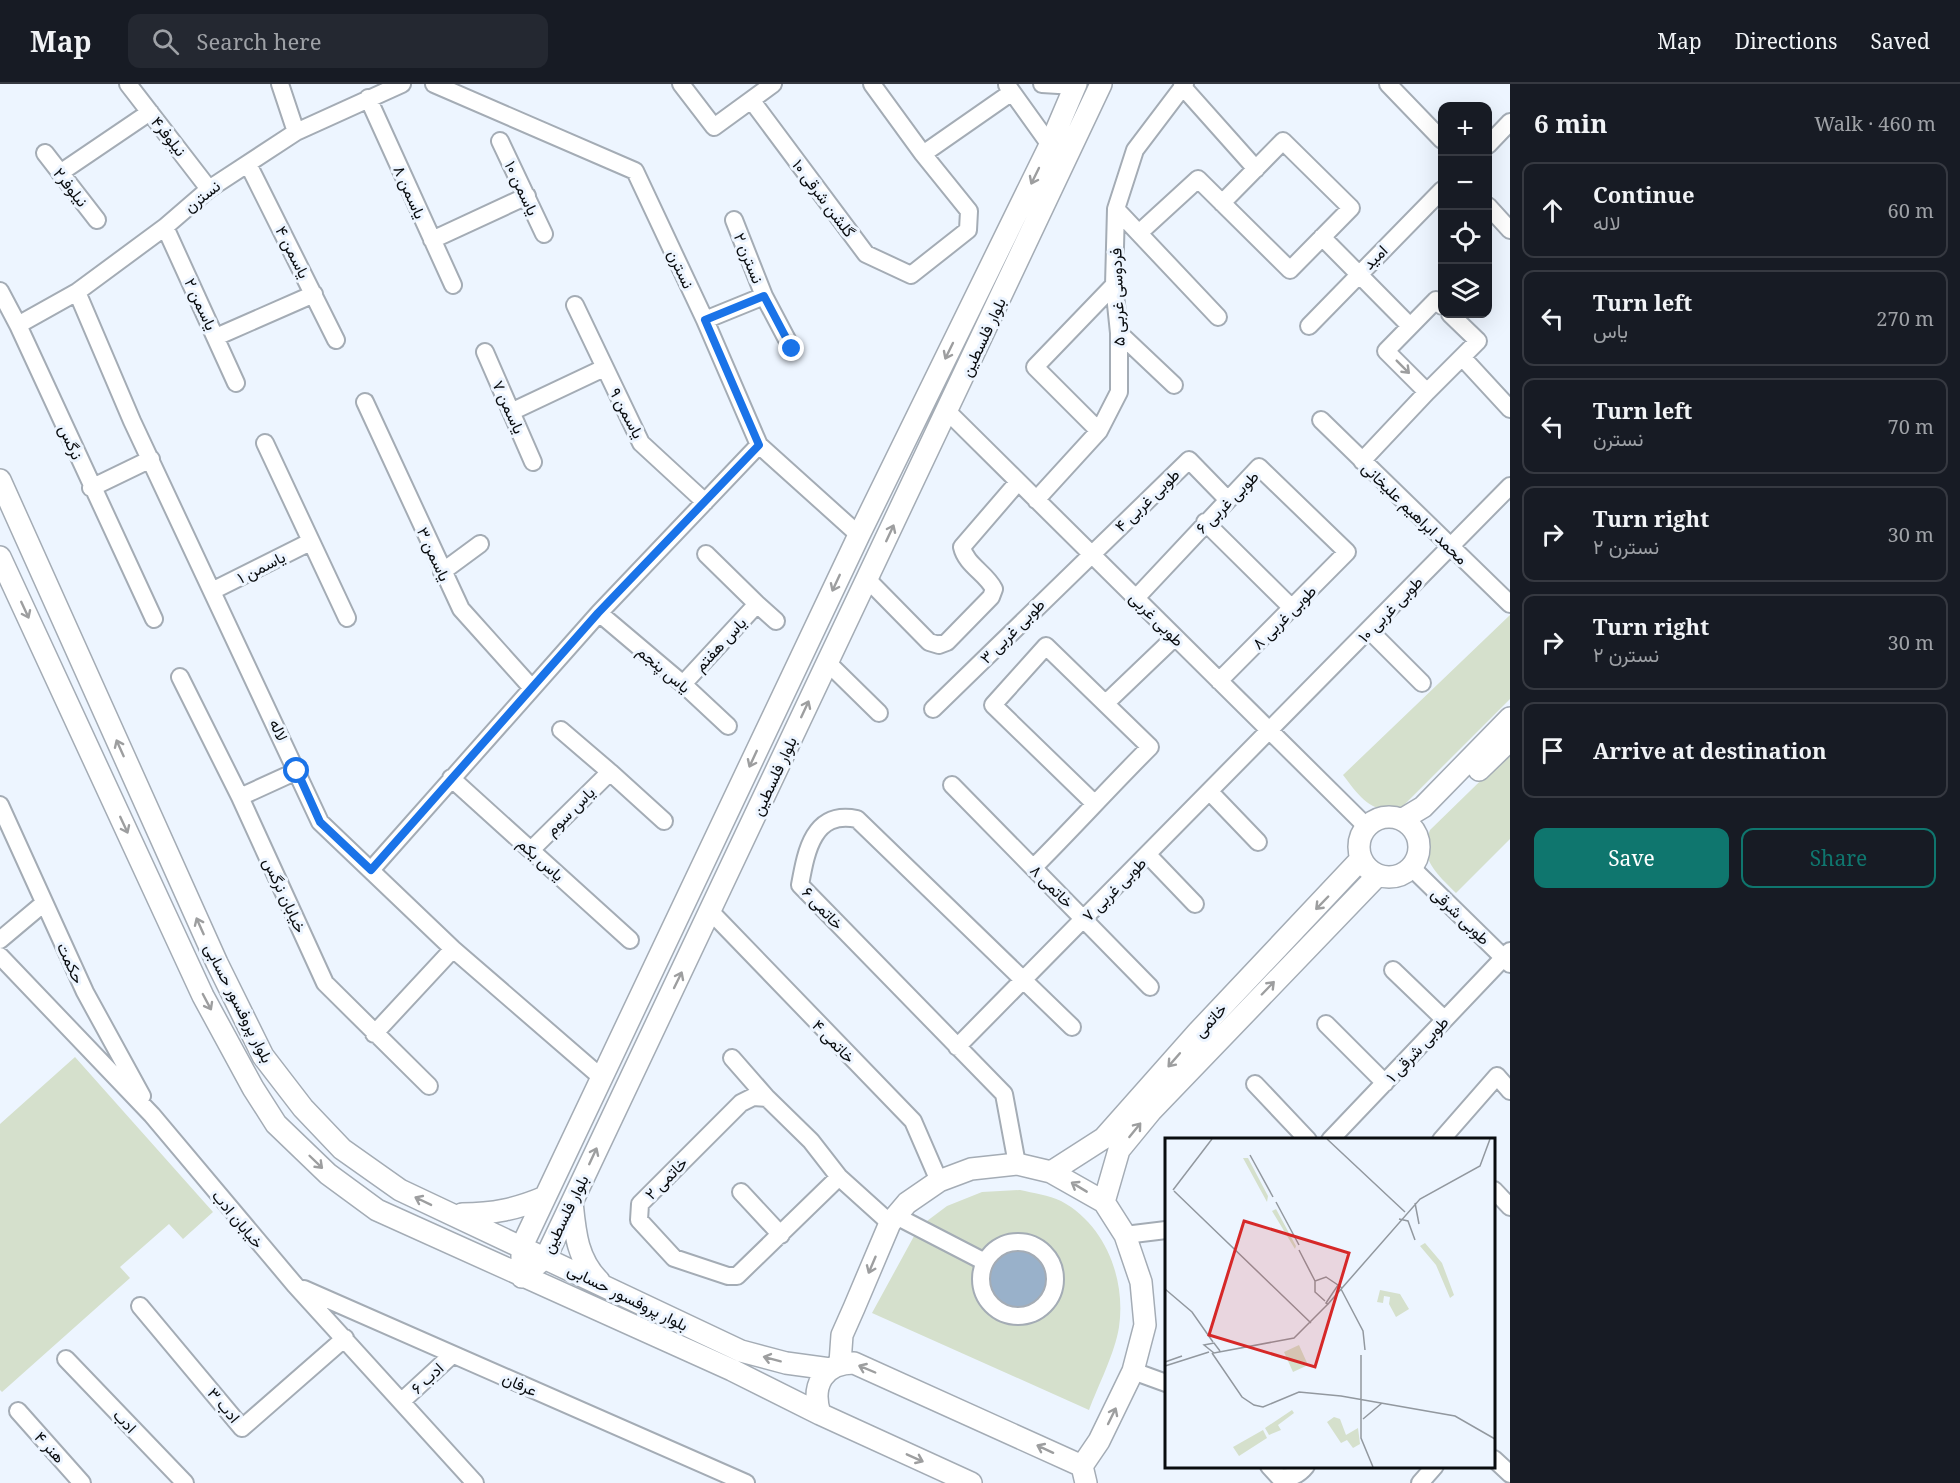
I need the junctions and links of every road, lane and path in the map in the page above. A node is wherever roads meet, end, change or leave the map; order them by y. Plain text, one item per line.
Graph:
1 (128, 84) edge
2 (280, 84) edge
3 (402, 84) edge
4 (434, 84) edge
5 (681, 84) edge
6 (772, 84) edge
7 (872, 84) edge
8 (1042, 84) edge
9 (1101, 84) edge
10 (1388, 84) edge
11 (1076, 85) edge
12 (1184, 85) edge
13 (1010, 88) edge
14 (368, 98) junction
15 (752, 101) junction
16 (150, 112) junction
17 (1510, 122) edge
18 (296, 132) junction
19 (1438, 135) edge
20 (500, 141) dead end
21 (1492, 141) edge
22 (1050, 145) junction
23 (45, 153) dead end
24 (923, 154) junction
25 (248, 164) junction
26 (1256, 169) junction
27 (60, 173) junction
28 (209, 189) junction
29 (1438, 195) edge
30 (527, 196) junction
31 (1222, 203) junction
32 (1116, 209) junction
33 (1492, 210) edge
34 (97, 220) dead end
35 (734, 220) dead end
36 (165, 227) junction
37 (1510, 230) edge
38 (1138, 233) junction
39 (544, 234) dead end
40 (1322, 237) junction
41 (432, 240) junction
42 (1358, 274) junction
43 (453, 285) dead end
44 (1114, 285) junction
45 (0, 291) edge
46 (77, 292) junction
47 (314, 294) junction
48 (764, 296) junction
49 (1438, 302) edge
50 (575, 305) dead end
51 (1218, 317) dead end
52 (1454, 318) edge
53 (705, 320) junction
54 (18, 325) junction
55 (1309, 326) dead end
56 (1410, 326) junction
57 (1119, 333) junction
58 (216, 337) junction
59 (336, 340) dead end
60 (792, 349) dead end
61 (484, 352) dead end
62 (1462, 357) junction
63 (603, 368) junction
64 (236, 382) dead end
65 (1174, 385) dead end
66 (1427, 392) junction
67 (365, 402) dead end
68 (1510, 409) edge
69 (511, 411) junction
70 (948, 412) junction
71 (1321, 420) dead end
72 (1099, 431) junction
73 (265, 443) dead end
74 (759, 445) junction
75 (151, 459) junction
76 (1362, 461) junction
77 (533, 462) dead end
78 (0, 480) edge
79 (1018, 482) junction
80 (1510, 486) edge
81 (91, 488) junction
82 (1227, 499) junction
83 (1036, 500) junction
84 (705, 502) junction
85 (1205, 522) junction
86 (859, 535) junction
87 (310, 542) junction
88 (480, 544) dead end
89 (1450, 547) junction
90 (1347, 552) joint
91 (1091, 554) junction
92 (706, 555) dead end
93 (0, 557) edge
94 (442, 572) junction
95 (868, 580) junction
96 (212, 591) junction
97 (1136, 598) junction
98 (757, 604) junction
99 (1510, 604) edge
100 (1292, 608) junction
101 (598, 613) junction
102 (347, 618) dead end
103 (154, 619) dead end
104 (776, 621) dead end
105 (1369, 630) junction
106 (1175, 637) junction
107 (827, 662) junction
108 (180, 676) dead end
109 (1220, 681) junction
110 (1422, 683) dead end
111 (683, 684) junction
112 (531, 687) junction
113 (1106, 703) junction
114 (933, 709) dead end
115 (879, 713) dead end
116 (1510, 718) edge
117 (728, 726) dead end
118 (561, 730) dead end
119 (1270, 731) junction
120 (1510, 740) edge
121 (297, 771) junction
122 (610, 772) junction
123 (451, 778) junction
124 (952, 785) dead end
125 (1210, 792) junction
126 (240, 797) junction
127 (1095, 804) junction
128 (0, 805) edge
129 (1403, 819) junction
130 (664, 821) dead end
131 (1366, 826) junction
132 (1418, 837) junction
133 (1258, 842) dead end
134 (531, 850) junction
135 (1148, 855) junction
136 (1361, 859) junction
137 (1034, 867) junction
138 (1411, 867) junction
139 (371, 870) junction
140 (1378, 875) junction
141 (44, 903) junction
142 (1194, 904) dead end
143 (711, 912) junction
144 (1084, 919) junction
145 (0, 940) edge
146 (630, 940) dead end
147 (453, 949) junction
148 (0, 956) edge
149 (1508, 958) edge
150 (1393, 969) dead end
151 (1023, 980) junction
152 (1150, 987) dead end
153 (1444, 1019) junction
154 (1326, 1024) dead end
155 (1072, 1027) dead end
156 (374, 1034) junction
157 (957, 1047) junction
158 (732, 1058) dead end
159 (602, 1078) junction
160 (1385, 1083) junction
161 (1256, 1084) dead end
162 (429, 1086) dead end
163 (1510, 1091) edge
164 (766, 1098) junction
165 (152, 1115) junction
166 (1306, 1138) edge
167 (1332, 1138) edge
168 (1444, 1138) edge
169 (1017, 1164) junction
170 (1051, 1172) junction
171 (839, 1178) junction
172 (939, 1181) junction
173 (1495, 1191) edge
174 (741, 1192) dead end
175 (545, 1197) junction
176 (572, 1201) junction
177 (1104, 1202) junction
178 (1510, 1207) edge
179 (449, 1213) junction
180 (893, 1220) junction
181 (1165, 1230) edge
182 (781, 1235) junction
183 (1125, 1235) junction
184 (522, 1246) junction
185 (546, 1257) junction
186 (985, 1262) junction
187 (522, 1277) junction
188 (295, 1285) junction
189 (608, 1290) junction
190 (140, 1306) dead end
191 (345, 1338) junction
192 (452, 1355) junction
193 (66, 1359) dead end
194 (835, 1366) junction
195 (1133, 1371) junction
196 (1165, 1382) edge
197 (402, 1401) junction
198 (18, 1411) dead end
199 (820, 1414) junction
200 (1495, 1460) edge
201 (1270, 1468) edge
202 (1305, 1468) edge
203 (1434, 1468) edge
204 (1510, 1474) edge
205 (1087, 1477) edge
206 (469, 1481) edge
207 (82, 1483) edge
208 (185, 1483) edge
209 (746, 1483) edge
210 (971, 1483) edge
211 (1420, 1483) edge

1 - 16 street, نیلوفر۴
2 - 18 street
3 - 14 street, نسترن
4 - 53 street, نسترن
5 - 15 street
6 - 15 street
7 - 24 street
8 - 11 street
9 - 70 main road, بلوار فلسطین
10 - 19 street
11 - 22 main road, بلوار فلسطین
12 - 26 street
12 - 32 street, فردوسی غربی ۵
13 - 22 street
13 - 24 street
14 - 18 street, نسترن
14 - 41 street, یاسمن ۸
15 - 24 street, گلشن شرقی ۱۰
16 - 27 street
16 - 28 street, نیلوفر۴
17 - 21 street
18 - 25 street, نسترن
20 - 30 street, یاسمن ۱۰
22 -> 86 main road, بلوار فلسطین
23 - 27 street, نیلوفر۲
25 - 28 street, نسترن
25 - 47 street, یاسمن ۴
26 - 31 street
26 - 40 street
27 - 34 street, نیلوفر۲
28 - 36 street, نسترن
29 - 42 street, امید
30 - 39 street, یاسمن ۱۰
30 - 41 street
31 - 38 street
31 - 40 street
32 - 38 street
32 - 44 street, فردوسی غربی ۵
33 - 37 street
35 - 48 street, نسترن ۲
36 - 46 street, نسترن
36 - 58 street, یاسمن ۲
38 - 51 street
40 - 42 street
41 - 43 street, یاسمن ۸
42 - 55 street, امید
42 - 56 street
44 - 57 street, فردوسی غربی ۵
44 - 72 street
45 - 54 street, نرگس
46 - 54 street
46 - 75 street, لاله
47 - 58 street
47 - 59 street, یاسمن ۴
48 - 53 street, نسترن ۲
48 - 60 street, نسترن ۲
49 - 56 street
50 - 63 street, یاسمن ۹
52 - 62 street
53 - 74 street, نسترن
54 - 81 street, نرگس
56 -> 66 street
57 - 65 street
57 - 72 street, فردوسی غربی ۵
58 - 64 street, یاسمن ۲
61 - 69 street, یاسمن ۷
62 - 66 street
62 - 68 street
63 - 69 street
63 - 84 street, یاسمن ۹
66 - 76 street
67 - 94 street, یاسمن ۳
69 - 77 street, یاسمن ۷
70 - 79 street, طوبی غربی
95 -> 70 main road, بلوار فلسطین
71 - 76 street, محمد ابراهیم علیخانی
72 - 83 street, فردوسی غربی ۵
73 - 87 street
74 - 84 street
74 - 86 street, نسترن
75 - 81 street
75 - 96 street, لاله
76 - 89 street, محمد ابراهیم علیخانی
179 -> 78 main road, بلوار پروفسور حسابی
79 - 83 street, طوبی غربی
79 - 95 street
80 - 89 street, طوبی غربی ۱۰
81 - 103 street, نرگس
82 - 85 street, طوبی غربی ۶
82 - 90 street, طوبی غربی ۶
82 - 91 street, طوبی غربی ۴
83 - 91 street, طوبی غربی
84 - 101 street
85 - 97 street, طوبی غربی ۶
85 - 100 street
86 -> 159 main road, بلوار فلسطین
87 - 96 street, یاسمن ۱
87 - 102 street
88 - 94 street
89 - 99 street, محمد ابراهیم علیخانی
89 - 105 street, طوبی غربی ۱۰
90 - 100 street, طوبی غربی ۸
91 - 97 street, طوبی غربی
91 - 114 street, طوبی غربی ۳
92 - 98 street, یاس هفتم
93 -> 187 main road, بلوار پروفسور حسابی
94 - 112 street, یاسمن ۳
95 - 107 main road, بلوار فلسطین
96 - 121 street, لاله
97 - 106 street, طوبی غربی
98 - 104 street, یاس هفتم
98 - 111 street, یاس هفتم
100 - 109 street, طوبی غربی ۸
101 - 111 street, یاس پنجم
101 - 112 street
105 - 110 street
105 - 119 street, طوبی غربی ۱۰
106 - 109 street, طوبی غربی
106 - 113 street
107 - 115 street
143 -> 107 main road, بلوار فلسطین
108 - 126 street, خیابان نرگس
109 - 119 street, طوبی غربی
111 - 117 street, یاس پنجم
112 - 123 street
113 - 127 street
113 - 127 street
116 - 129 main road
118 - 122 street, یاس سوم
119 - 125 street, طوبی غربی ۷
119 - 131 street, طوبی غربی
120 - 132 main road
121 - 126 street
121 - 139 street, لاله
122 - 130 street, یاس سوم
122 - 134 street, یاس سوم
123 - 134 street, یاس یکم
123 - 139 street
124 - 137 street, خاتمی ۸
125 - 133 street
125 - 135 street, طوبی غربی ۷
126 - 156 street, خیابان نرگس
127 - 137 street
128 - 141 street, حکمت
129 - 131 main road
129 - 132 main road
131 - 136 main road
132 - 138 main road
134 - 146 street, یاس یکم
135 - 142 street
135 - 144 street, طوبی غربی ۷
136 - 140 main road
136 -> 170 main road, خاتمی
137 - 144 street, خاتمی ۸
138 - 140 main road
138 - 149 street, طوبی شرقی
139 - 147 street, لاله
177 -> 140 main road, خاتمی
141 - 145 street
141 - 165 street, حکمت
143 - 172 street, خاتمی ۴
176 -> 143 main road, بلوار فلسطین
144 - 151 street, طوبی غربی ۷
144 - 152 street, خاتمی ۸
147 - 156 street
147 - 159 street, لاله
148 - 165 street, خیابان ادب
149 - 153 street, طوبی شرقی ۱
150 - 153 street
151 - 155 street
151 - 157 street, طوبی غربی ۷
151 - 157 street, خاتمی ۶
153 - 160 street, طوبی شرقی ۱
154 - 160 street
156 - 162 street, خیابان نرگس
157 - 169 street, خاتمی ۶
158 - 164 street
159 - 175 main road, بلوار فلسطین
160 - 167 street, طوبی شرقی ۱
161 - 166 street
163 - 168 street
164 - 171 street
164 - 182 street, خاتمی ۲
165 - 188 street, خیابان ادب
169 - 170 main road
169 - 172 main road
177 -> 170 main road
171 - 180 street
171 - 182 street, خاتمی ۲
172 - 180 main road
173 - 178 street
174 - 182 street
175 - 179 main road
175 - 184 main road, بلوار فلسطین
176 - 185 main road, بلوار فلسطین
176 - 189 main road
177 - 183 main road
179 - 184 main road, بلوار پروفسور حسابی
180 - 186 street
180 -> 194 main road
181 - 183 street
183 - 195 main road
184 - 185 main road, بلوار پروفسور حسابی
184 - 187 main road, بلوار فلسطین
185 - 187 main road, بلوار فلسطین
185 - 189 main road, بلوار پروفسور حسابی
186 - 186 street
187 - 199 main road, بلوار پروفسور حسابی
188 - 191 street, خیابان ادب
188 - 192 street, عرفان
194 -> 189 main road, بلوار پروفسور حسابی
190 - 191 street, ادب ۳
191 - 197 street, خیابان ادب
192 - 197 street, ادب ۶
192 - 209 street, عرفان
193 - 208 street, ادب
194 - 199 main road
205 -> 194 main road, بلوار پروفسور حسابی
195 - 196 street
205 -> 195 main road
197 - 206 street, خیابان ادب
198 - 207 street, هنر ۴
199 -> 210 main road, بلوار پروفسور حسابی
200 - 204 street
201 - 202 street
203 - 211 street

